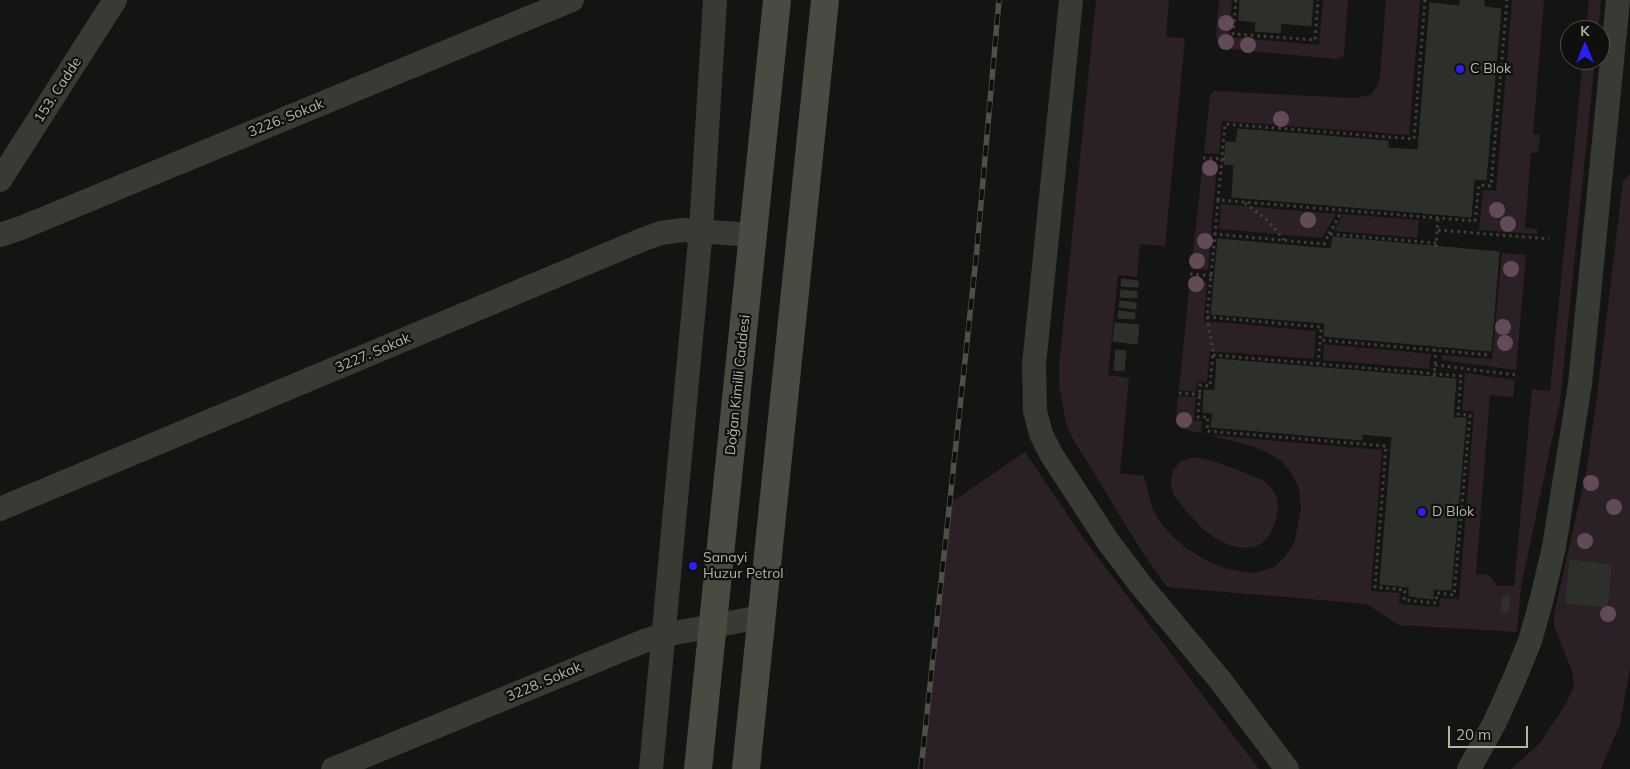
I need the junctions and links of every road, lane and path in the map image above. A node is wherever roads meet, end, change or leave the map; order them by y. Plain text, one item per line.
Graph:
1 (115, 0) edge
2 (572, 0) edge
3 (715, 0) edge
4 (777, 0) edge
5 (825, 0) edge
6 (1071, 0) edge
7 (1236, 0) edge
8 (1318, 0) edge
9 (1425, 0) edge
10 (1507, 0) edge
11 (1618, 0) edge
12 (1203, 158) dead end
13 (1223, 159) junction
14 (2, 172) edge
15 (1218, 200) junction
16 (1244, 203) junction
17 (1342, 211) junction
18 (1438, 218) junction
19 (701, 230) junction
20 (1438, 230) junction
21 (1215, 234) junction
22 (1329, 234) junction
23 (0, 235) edge
24 (753, 235) junction
25 (1550, 239) dead end
26 (1284, 240) junction
27 (1324, 244) junction
28 (1323, 249) dead end
29 (1190, 274) dead end
30 (1213, 276) junction
31 (1207, 317) junction
32 (1320, 340) junction
33 (1436, 350) junction
34 (1213, 355) junction
35 (1489, 355) dead end
36 (1318, 364) junction
37 (1435, 364) junction
38 (1516, 375) dead end
39 (1434, 376) junction
40 (1178, 393) dead end
41 (1202, 395) junction
42 (0, 509) edge
43 (761, 617) junction
44 (712, 626) junction
45 (664, 635) junction
46 (333, 769) edge
47 (651, 769) edge
48 (698, 769) edge
49 (746, 769) edge
50 (1287, 769) edge
51 (1469, 769) edge

1 - 14 street, 153. Cadde
2 - 23 street, 3226. Sokak
3 - 19 street
4 - 24 main road, Doğan Kimilli Caddesi
5 - 43 main road
6 - 50 street
7 - 8 path
9 - 13 path
10 - 18 path
11 - 51 street
12 - 13 path
13 - 15 path
15 - 16 path
15 - 21 path
16 - 17 path
16 - 26 path
17 - 18 path
17 - 22 path
18 - 20 path
19 - 24 street, 3227. Sokak
19 - 42 street, 3227. Sokak
19 - 45 street
20 - 22 path
20 - 25 path
21 - 26 path
21 - 30 path
22 - 27 path
24 - 44 main road, Doğan Kimilli Caddesi
26 - 27 path
27 - 28 path
29 - 30 path
30 - 31 path
31 - 32 path
31 - 34 path
32 - 33 path
32 - 36 path
33 - 35 path
33 - 37 path
34 - 36 path
34 - 41 path
36 - 39 path
37 - 38 path
37 - 39 path
39 - 41 path
40 - 41 path
43 - 44 street, 3228. Sokak
43 - 49 main road
44 - 45 street, 3228. Sokak
44 - 48 main road, Doğan Kimilli Caddesi
45 - 46 street, 3228. Sokak
45 - 47 street

